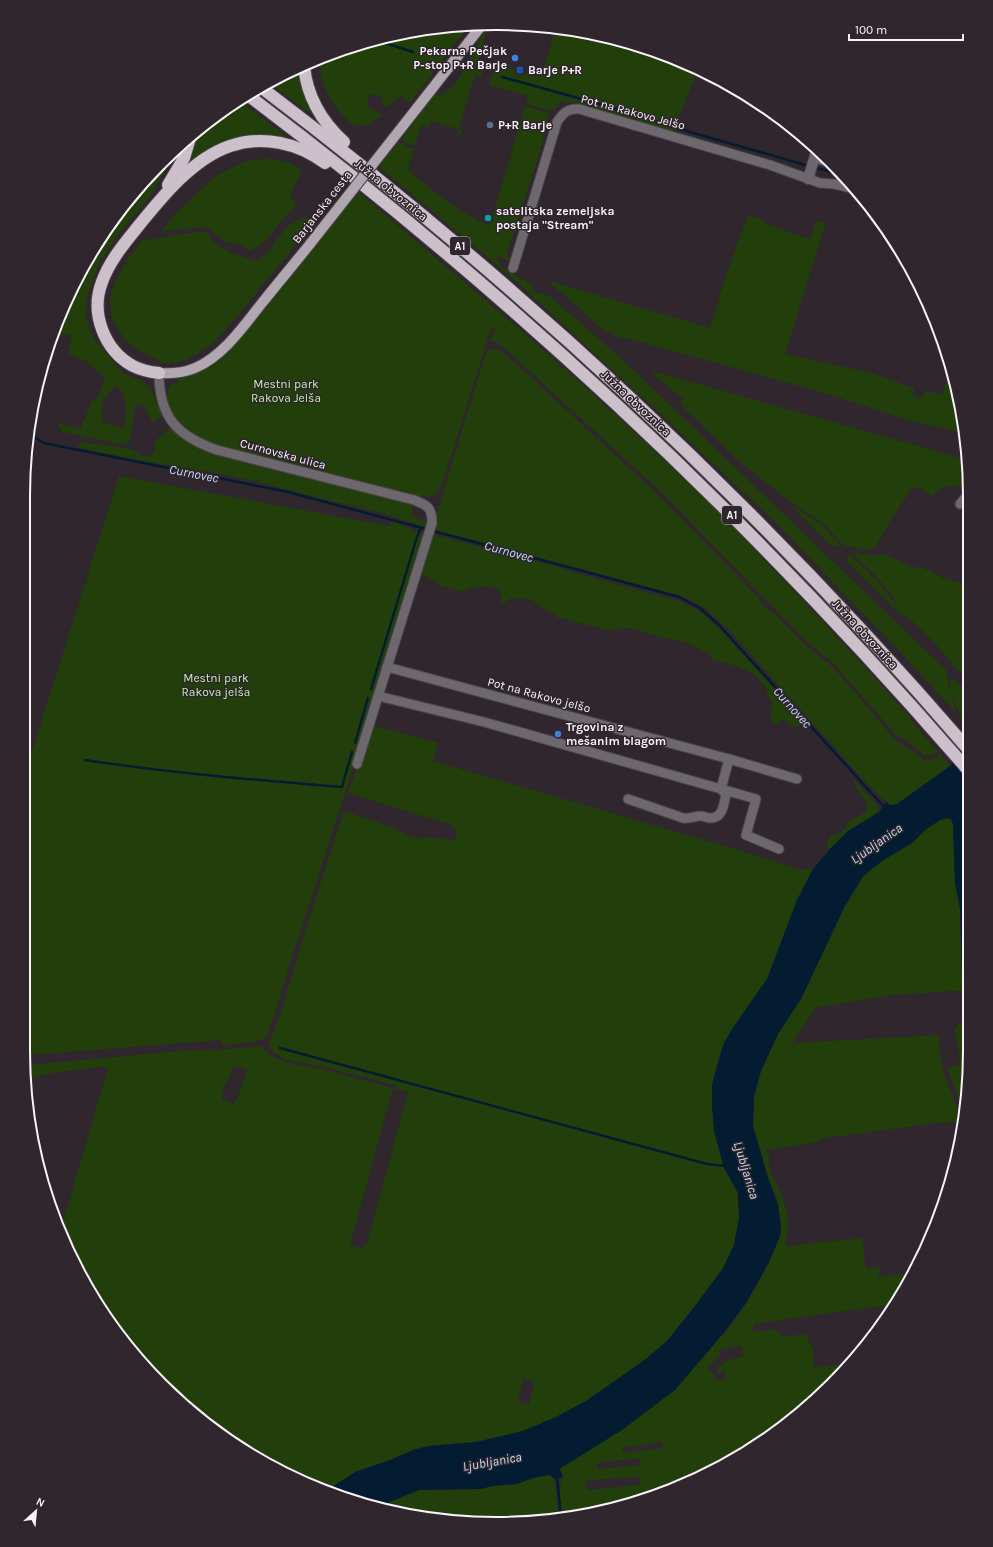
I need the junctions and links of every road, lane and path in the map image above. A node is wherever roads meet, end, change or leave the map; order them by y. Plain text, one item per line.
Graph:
1 (478, 31) edge
2 (305, 72) edge
3 (265, 91) edge
4 (253, 99) edge
5 (186, 149) edge
6 (813, 164) edge
7 (373, 174) junction
8 (845, 187) edge
9 (370, 190) junction
10 (156, 204) junction
11 (512, 268) dead end
12 (159, 373) junction
13 (963, 500) edge
14 (960, 504) dead end
15 (387, 667) junction
16 (378, 696) junction
17 (963, 743) edge
18 (729, 759) junction
19 (357, 764) dead end
20 (963, 764) edge
21 (797, 779) dead end
22 (721, 789) junction
23 (628, 799) dead end
24 (779, 849) dead end

1 - 12 main road, Barjanska cesta, bridge
2 - 7 highway
3 - 7 highway, Južna obvoznica / A1
4 - 9 highway, Južna obvoznica / A1
5 - 10 highway
6 - 8 street
6 - 11 street, Pot na Rakovo Jelšo
7 - 17 highway, Južna obvoznica / A1
9 - 10 highway
9 - 20 highway, Južna obvoznica / A1
10 - 12 highway
12 - 15 street, Curnovska ulica
13 - 14 street
15 - 16 street
15 - 18 street, Pot na Rakovo jelšo
16 - 19 street
16 - 22 street
18 - 21 street, Pot na Rakovo jelšo
18 - 22 street
22 - 23 street
22 - 24 street

